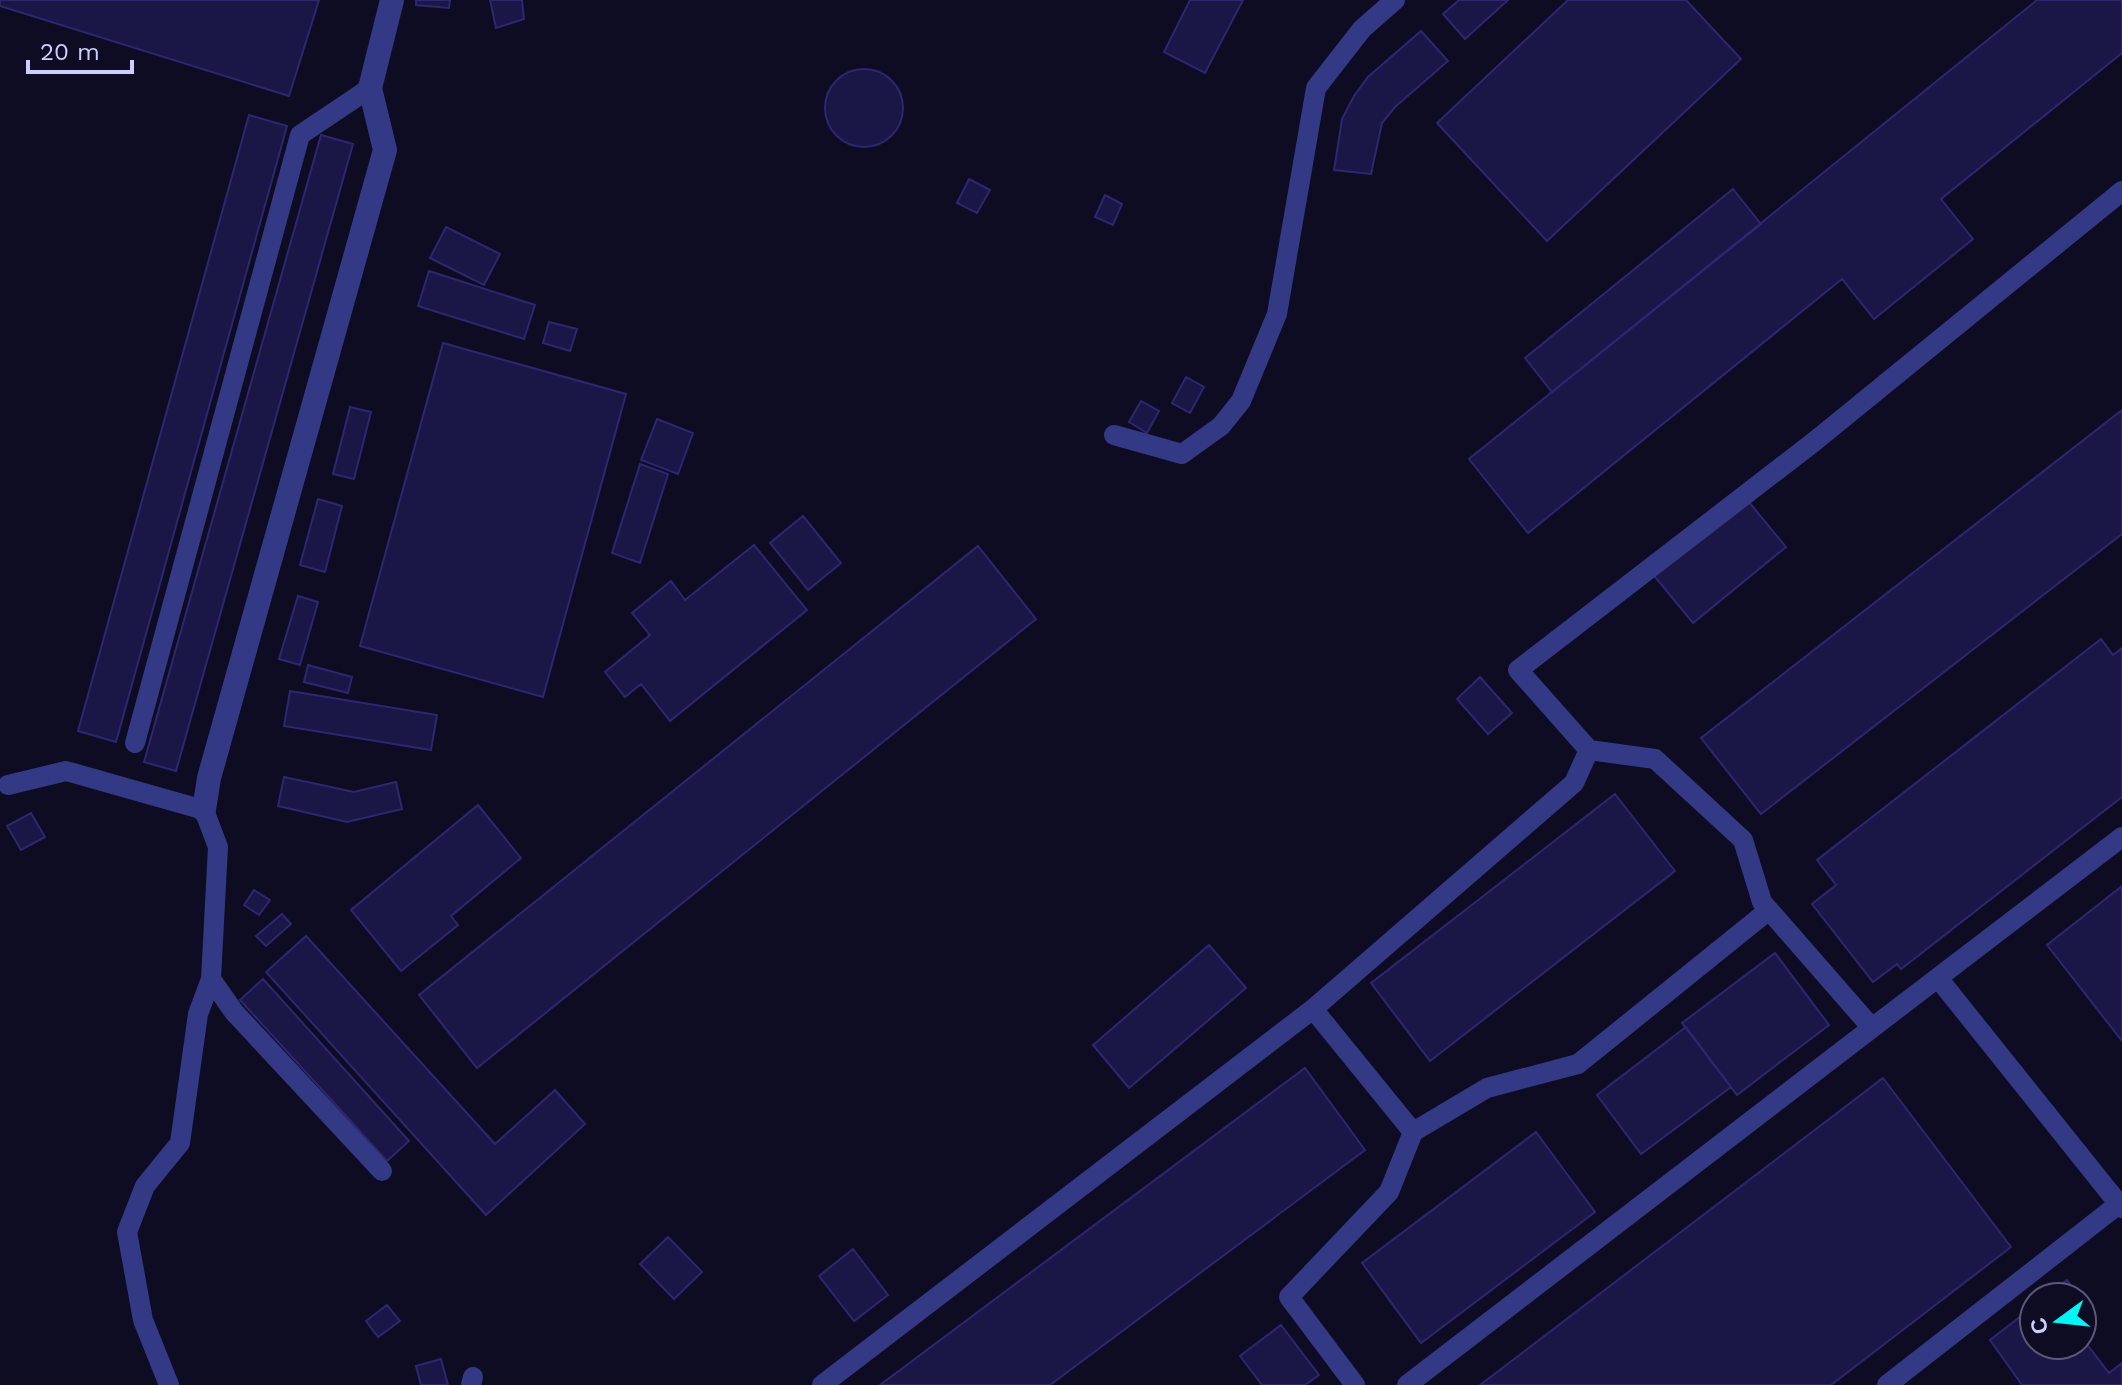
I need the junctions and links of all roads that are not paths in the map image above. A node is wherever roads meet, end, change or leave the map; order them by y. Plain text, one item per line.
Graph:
1 (392, 0) edge
2 (1395, 0) edge
3 (370, 88) junction
4 (2122, 191) edge
5 (1114, 435) dead end
6 (135, 743) dead end
7 (1589, 750) junction
8 (8, 785) dead end
9 (204, 810) junction
10 (2122, 837) edge
11 (1769, 910) junction
12 (1938, 978) junction
13 (211, 979) junction
14 (1313, 1009) junction
15 (1872, 1028) junction
16 (1413, 1132) junction
17 (382, 1171) dead end
18 (2120, 1206) edge
19 (169, 1385) edge
20 (822, 1385) edge
21 (1355, 1385) edge
22 (1407, 1385) edge
23 (1887, 1385) edge

1 - 3 street
2 - 5 lane
3 - 6 lane
3 - 9 street
4 - 7 lane
7 - 11 lane
7 - 14 lane
8 - 9 lane
9 - 13 lane
10 - 12 lane
11 - 15 lane
11 - 16 lane
12 - 15 lane
12 - 18 lane
13 - 17 lane
13 - 19 lane
14 - 16 lane
14 - 20 lane
15 - 22 lane
16 - 21 lane
18 - 23 lane

